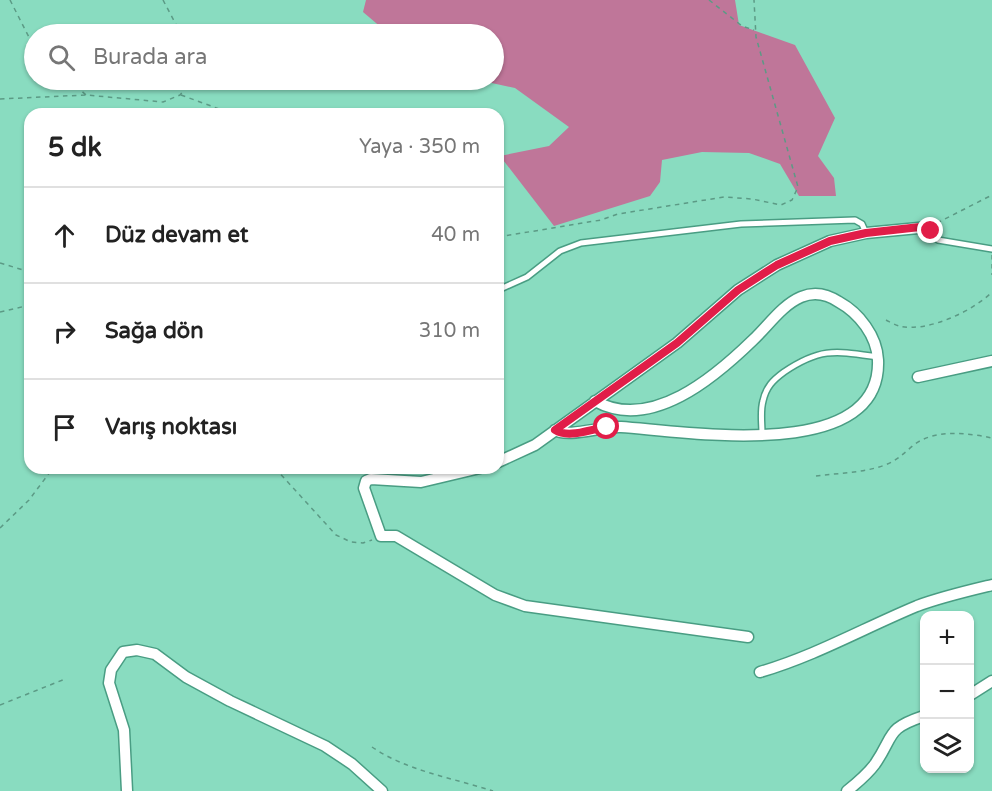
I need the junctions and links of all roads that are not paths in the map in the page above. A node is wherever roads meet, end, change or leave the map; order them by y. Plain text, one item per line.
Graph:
1 (929, 226) joint
2 (866, 233) junction
3 (992, 249) edge
4 (504, 287) edge
5 (878, 357) junction
6 (992, 361) edge
7 (918, 377) dead end
8 (595, 400) junction
9 (555, 430) junction
10 (762, 435) junction
11 (504, 459) edge
12 (454, 474) edge
13 (992, 585) edge
14 (748, 637) dead end
15 (760, 672) dead end
16 (992, 681) edge
17 (974, 692) edge
18 (920, 717) edge
19 (127, 791) edge
20 (382, 791) edge
21 (847, 791) edge

1 - 2 street
1 - 3 lane
2 - 4 lane
2 - 8 street
5 - 8 street
5 - 10 street
5 - 10 lane
6 - 7 street
8 - 9 street
9 - 10 street
9 - 11 street
12 - 14 street
13 - 15 street
16 - 17 street
18 - 21 street
19 - 20 street

